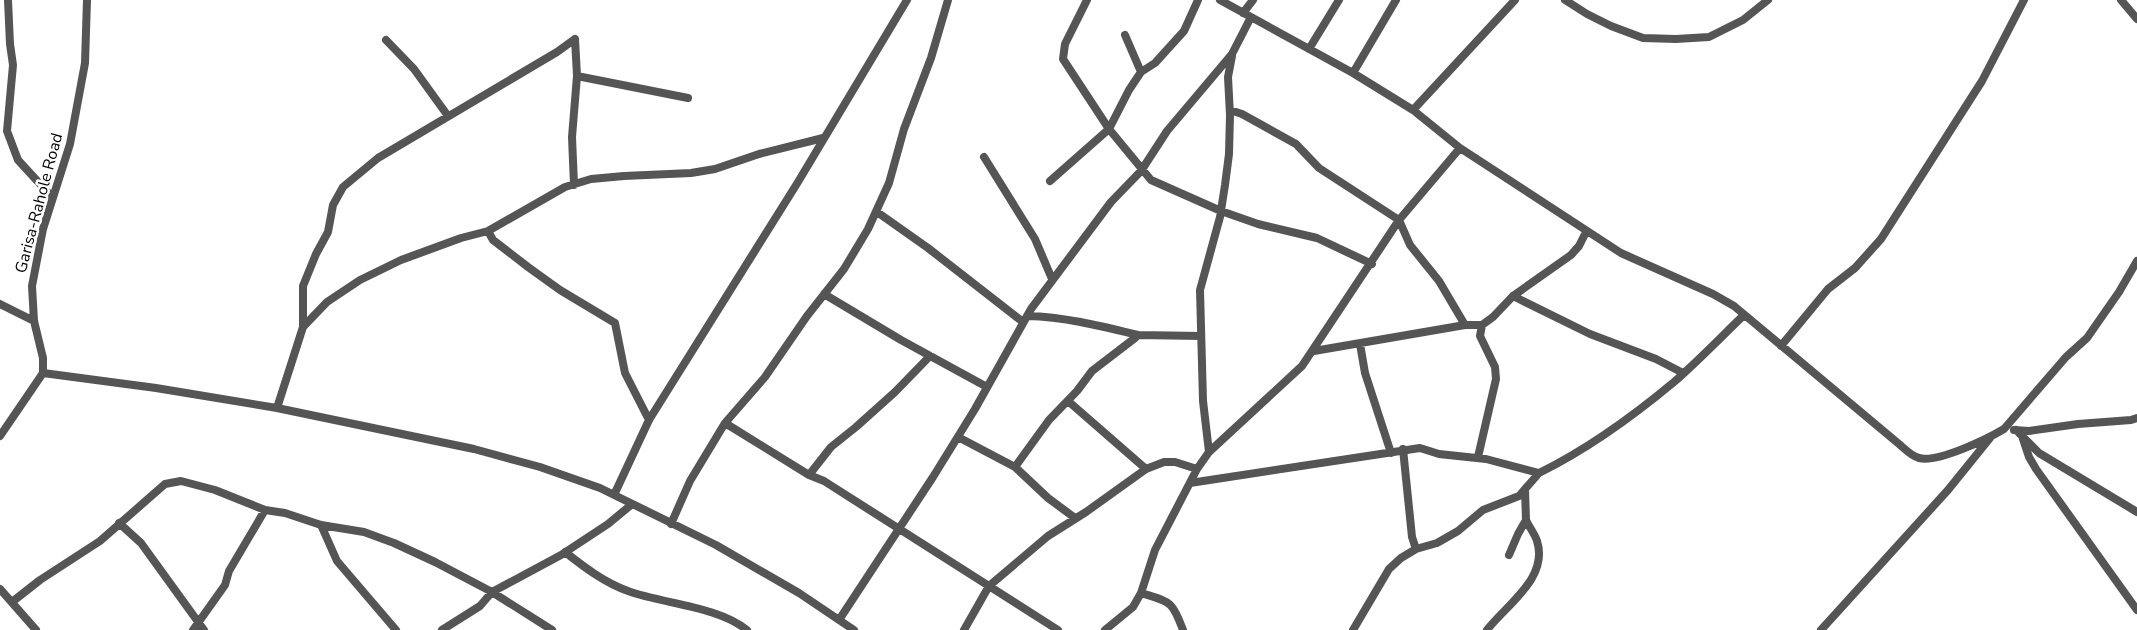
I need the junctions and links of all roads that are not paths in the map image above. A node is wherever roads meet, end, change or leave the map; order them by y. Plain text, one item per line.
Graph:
1 (8, 0) edge
2 (87, 0) edge
3 (907, 0) edge
4 (948, 0) edge
5 (1087, 0) edge
6 (1198, 0) edge
7 (1220, 0) edge
8 (1253, 0) edge
9 (1339, 0) edge
10 (1396, 0) edge
11 (1515, 0) edge
12 (1565, 0) edge
13 (1768, 0) edge
14 (2024, 0) edge
15 (2121, 0) edge
16 (1243, 12) junction
17 (1251, 17) junction
18 (2137, 19) edge
19 (1125, 35) dead end
20 (386, 40) dead end
21 (1309, 49) junction
22 (1232, 54) junction
23 (1141, 72) junction
24 (1353, 73) junction
25 (577, 76) junction
26 (688, 99) dead end
27 (1230, 110) junction
28 (1413, 110) junction
29 (448, 116) junction
30 (1108, 129) junction
31 (3, 130) edge
32 (823, 138) junction
33 (1460, 148) junction
34 (984, 157) dead end
35 (1141, 171) junction
36 (1050, 181) dead end
37 (574, 184) junction
38 (52, 197) junction
39 (877, 212) junction
40 (1221, 212) junction
41 (1399, 220) junction
42 (488, 231) junction
43 (1586, 232) junction
44 (2137, 263) edge
45 (1372, 264) junction
46 (1052, 279) junction
47 (824, 294) junction
48 (1514, 296) junction
49 (0, 304) edge
50 (1744, 315) junction
51 (1025, 319) junction
52 (34, 321) junction
53 (1465, 325) junction
54 (1482, 325) junction
55 (303, 327) junction
56 (1138, 335) junction
57 (1201, 336) junction
58 (1360, 344) junction
59 (1780, 346) junction
60 (1314, 351) junction
61 (930, 356) junction
62 (43, 373) junction
63 (1683, 373) junction
64 (987, 387) junction
65 (1068, 401) junction
66 (277, 408) junction
67 (2137, 418) edge
68 (649, 420) junction
69 (725, 423) junction
70 (2004, 429) junction
71 (2016, 430) junction
72 (0, 436) edge
73 (1991, 436) junction
74 (958, 437) junction
75 (2023, 439) junction
76 (1403, 449) junction
77 (1209, 452) junction
78 (1391, 453) junction
79 (1478, 457) junction
80 (1015, 467) junction
81 (1146, 469) junction
82 (1197, 469) junction
83 (1539, 474) junction
84 (809, 475) junction
85 (1190, 483) junction
86 (1526, 490) junction
87 (614, 495) junction
88 (631, 504) junction
89 (265, 510) junction
90 (2137, 512) edge
91 (1075, 518) junction
92 (1526, 520) junction
93 (119, 522) junction
94 (671, 524) junction
95 (321, 525) junction
96 (898, 530) junction
97 (1416, 549) junction
98 (565, 552) junction
99 (1509, 555) dead end
100 (989, 586) junction
101 (0, 589) edge
102 (492, 592) junction
103 (1141, 593) junction
104 (12, 602) junction
105 (2137, 610) edge
106 (839, 620) junction
107 (199, 622) junction
108 (36, 630) edge
109 (194, 630) edge
110 (204, 630) edge
111 (396, 630) edge
112 (442, 630) edge
113 (552, 630) edge
114 (747, 630) edge
115 (854, 630) edge
116 (964, 630) edge
117 (1058, 630) edge
118 (1105, 630) edge
119 (1183, 630) edge
120 (1353, 630) edge
121 (1487, 630) edge
122 (1821, 630) edge

1 - 31 street
2 - 38 street, Garisa-Rahole Road
3 - 32 street
4 - 39 street
5 - 30 street
6 - 23 street
7 - 16 street
8 - 16 street
9 - 21 street
10 - 24 street
11 - 28 street
12 - 13 street
14 - 59 street
15 - 18 street
16 - 17 street
17 - 21 street
17 - 22 street
19 - 23 street
20 - 29 street
21 - 24 street
22 - 27 street
22 - 35 street
23 - 30 street
24 - 28 street
25 - 26 street
25 - 29 street
25 - 37 street
27 - 40 street
27 - 41 street
28 - 33 street
29 - 55 street
30 - 35 street
30 - 36 street
31 - 38 street
32 - 37 street
32 - 68 street
33 - 41 street
33 - 43 street
34 - 46 street
35 - 40 street
35 - 46 street
37 - 42 street
38 - 52 street, Garisa-Rahole Road
39 - 47 street
39 - 51 street
40 - 45 street
40 - 57 street
41 - 45 street
41 - 53 street
42 - 55 street
42 - 68 street
43 - 48 street
43 - 50 street
44 - 70 street
45 - 60 street
46 - 51 street
47 - 61 street
47 - 69 street
48 - 54 street
48 - 63 street
49 - 52 street
50 - 59 street
50 - 63 street
51 - 56 street
51 - 64 street
52 - 62 street, Garisa-Rahole Road
53 - 54 street
53 - 58 street
54 - 79 street
55 - 66 street
56 - 57 street
56 - 65 street
57 - 77 street
58 - 60 street
58 - 78 street
59 - 73 street
60 - 77 street
61 - 64 street
61 - 84 street
62 - 66 street
62 - 72 street
63 - 83 street
64 - 74 street
65 - 80 street
65 - 81 street
66 - 87 street
67 - 71 street
68 - 87 street
69 - 84 street
69 - 94 street
70 - 71 street
70 - 73 street
71 - 75 street
73 - 122 street
74 - 80 street
74 - 96 street
75 - 90 street
75 - 105 street
76 - 78 street
76 - 79 street
76 - 97 street
77 - 82 street
78 - 85 street
79 - 83 street
80 - 91 street
81 - 82 street
81 - 91 street
82 - 85 street
83 - 86 street
84 - 96 street
85 - 103 street
86 - 92 street
86 - 97 street
87 - 88 street
88 - 94 street
88 - 98 street
89 - 93 street
89 - 95 street
89 - 107 street
91 - 100 street
92 - 99 street
92 - 121 street
93 - 104 street
93 - 107 street
94 - 106 street
95 - 102 street
95 - 111 street
96 - 100 street
96 - 106 street
97 - 120 street
98 - 102 street
98 - 114 street
100 - 116 street
100 - 117 street
101 - 104 street
102 - 112 street
102 - 113 street
103 - 118 street
103 - 119 street
104 - 108 street
106 - 115 street
107 - 109 street
107 - 110 street

